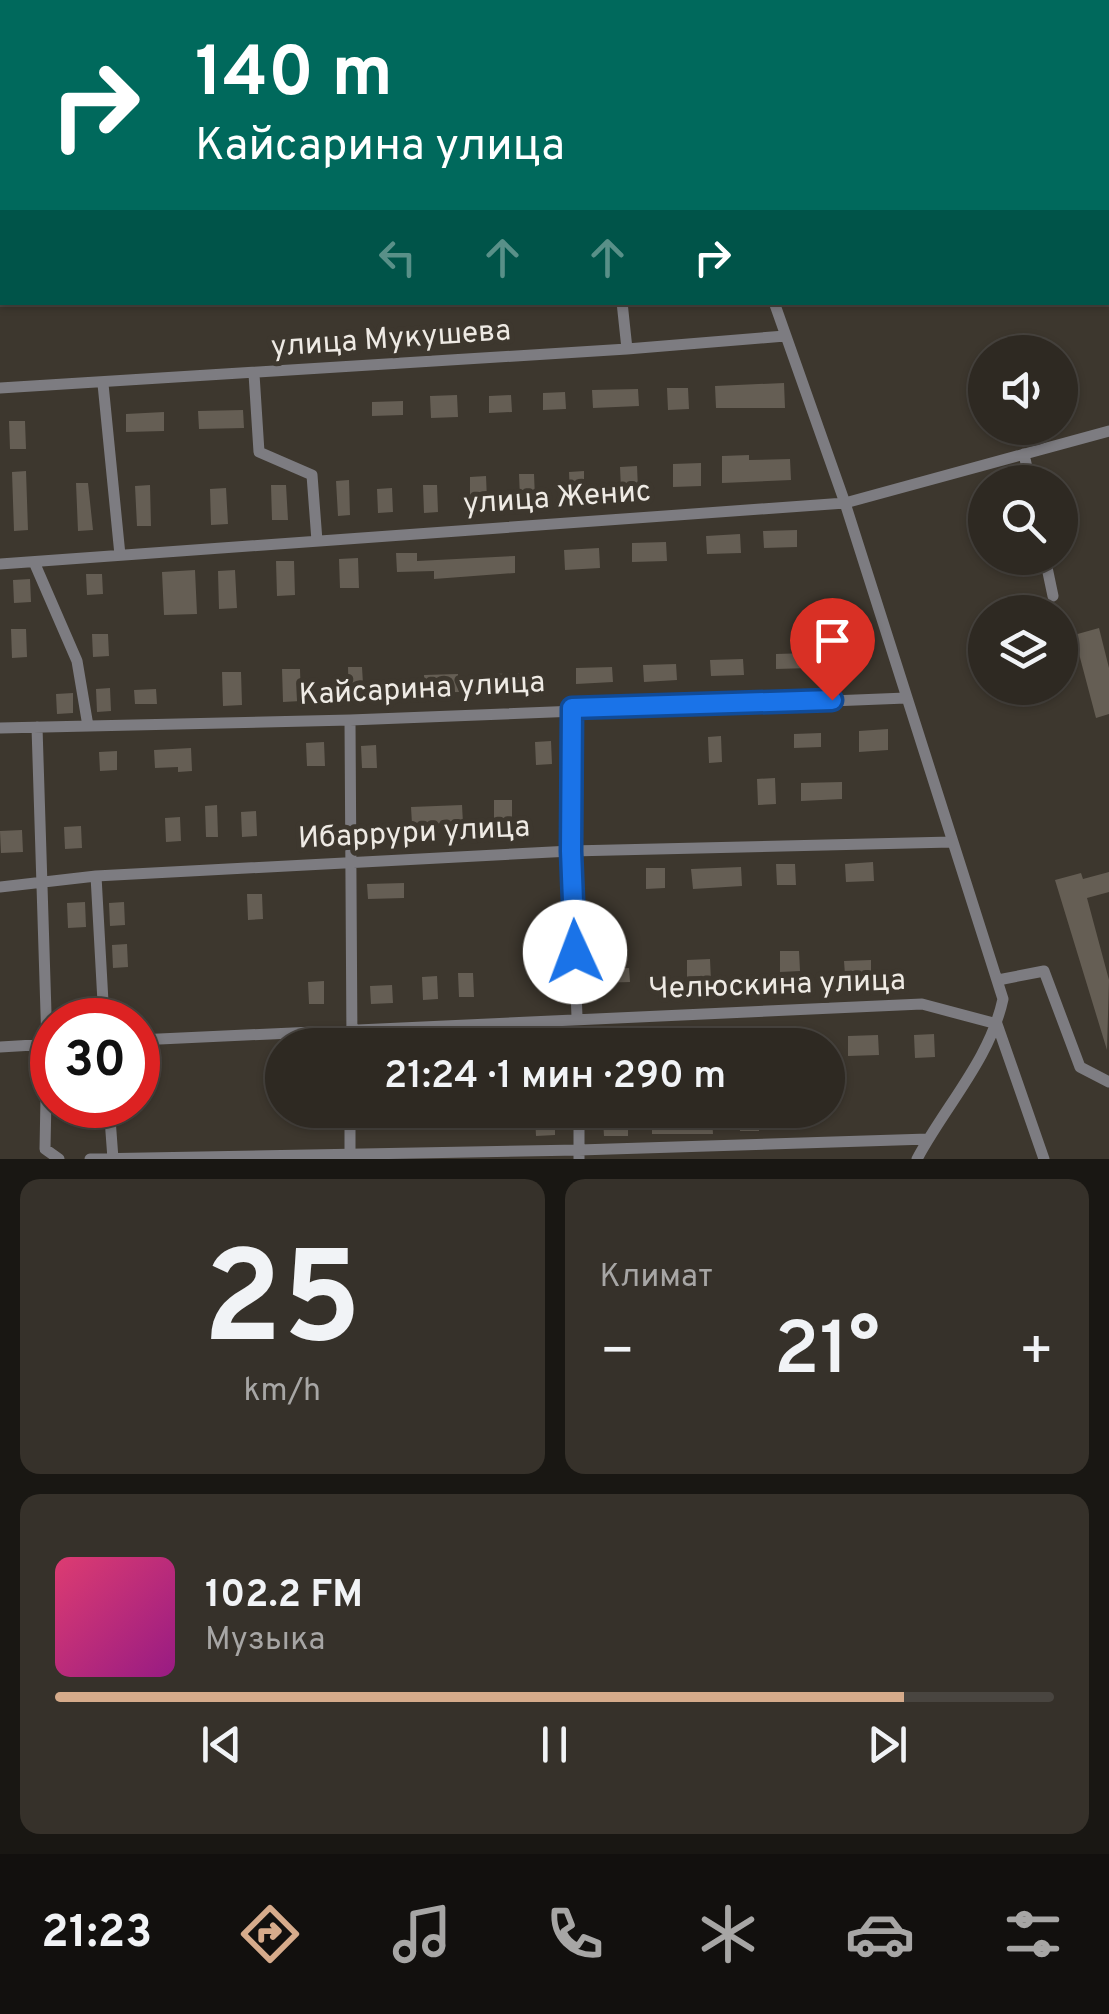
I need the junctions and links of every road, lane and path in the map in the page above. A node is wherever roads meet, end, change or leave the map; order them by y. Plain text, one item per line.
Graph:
1 (622, 305) edge
2 (775, 305) edge
3 (785, 336) junction
4 (627, 349) junction
5 (254, 374) junction
6 (103, 384) junction
7 (0, 388) edge
8 (1109, 431) edge
9 (1024, 454) junction
10 (1026, 465) edge
11 (845, 503) junction
12 (317, 541) junction
13 (120, 556) junction
14 (34, 562) junction
15 (0, 564) edge
16 (906, 698) junction
17 (572, 708) junction
18 (350, 720) junction
19 (88, 726) junction
20 (37, 727) junction
21 (0, 728) edge
22 (952, 842) junction
23 (571, 851) junction
24 (351, 862) junction
25 (96, 876) junction
26 (42, 882) junction
27 (0, 887) edge
28 (998, 980) junction
29 (48, 998) edge
30 (103, 998) edge
31 (578, 1020) junction
32 (998, 1024) junction
33 (352, 1028) edge
34 (478, 1028) edge
35 (578, 1028) edge
36 (265, 1039) edge
37 (160, 1040) edge
38 (30, 1045) edge
39 (0, 1047) edge
40 (1109, 1082) edge
41 (47, 1128) edge
42 (110, 1128) edge
43 (350, 1128) edge
44 (579, 1128) edge
45 (928, 1139) junction
46 (579, 1154) edge
47 (350, 1156) edge
48 (112, 1158) edge
49 (59, 1159) edge
50 (90, 1159) edge
51 (917, 1159) edge
52 (1044, 1159) edge

1 - 4 street
2 - 3 street
3 - 4 street, улица Мукушева
3 - 11 street
4 - 5 street, улица Мукушева
5 - 6 street, улица Мукушева
5 - 12 street
6 - 7 street, улица Мукушева
6 - 13 street
8 - 9 street, улица Женис
9 - 10 street
9 - 11 street, улица Женис
11 - 12 street, улица Женис
11 - 16 street
12 - 13 street, улица Женис
13 - 14 street, улица Женис
14 - 15 street, улица Женис
14 - 19 street
16 - 17 street, Кайсарина улица
16 - 22 street
17 - 18 street, Кайсарина улица
17 - 23 street
18 - 19 street, Кайсарина улица
18 - 24 street
19 - 20 street, Кайсарина улица
20 - 21 street, Кайсарина улица
20 - 26 street
22 - 23 street, Ибаррури улица
22 - 28 street
23 - 24 street, Ибаррури улица
23 - 31 street
24 - 25 street, Ибаррури улица
24 - 33 street
25 - 26 street, Ибаррури улица
25 - 30 street
26 - 27 street, Ибаррури улица
26 - 29 street
28 - 32 street
28 - 40 street
31 - 32 street, Челюскина улица
31 - 34 street, Челюскина улица
31 - 35 street
32 - 45 street
32 - 52 street
36 - 37 street, Челюскина улица
38 - 39 street
41 - 49 street
42 - 48 street
43 - 47 street
44 - 46 street
45 - 46 street
45 - 51 street
46 - 47 street
47 - 48 street
48 - 50 street

